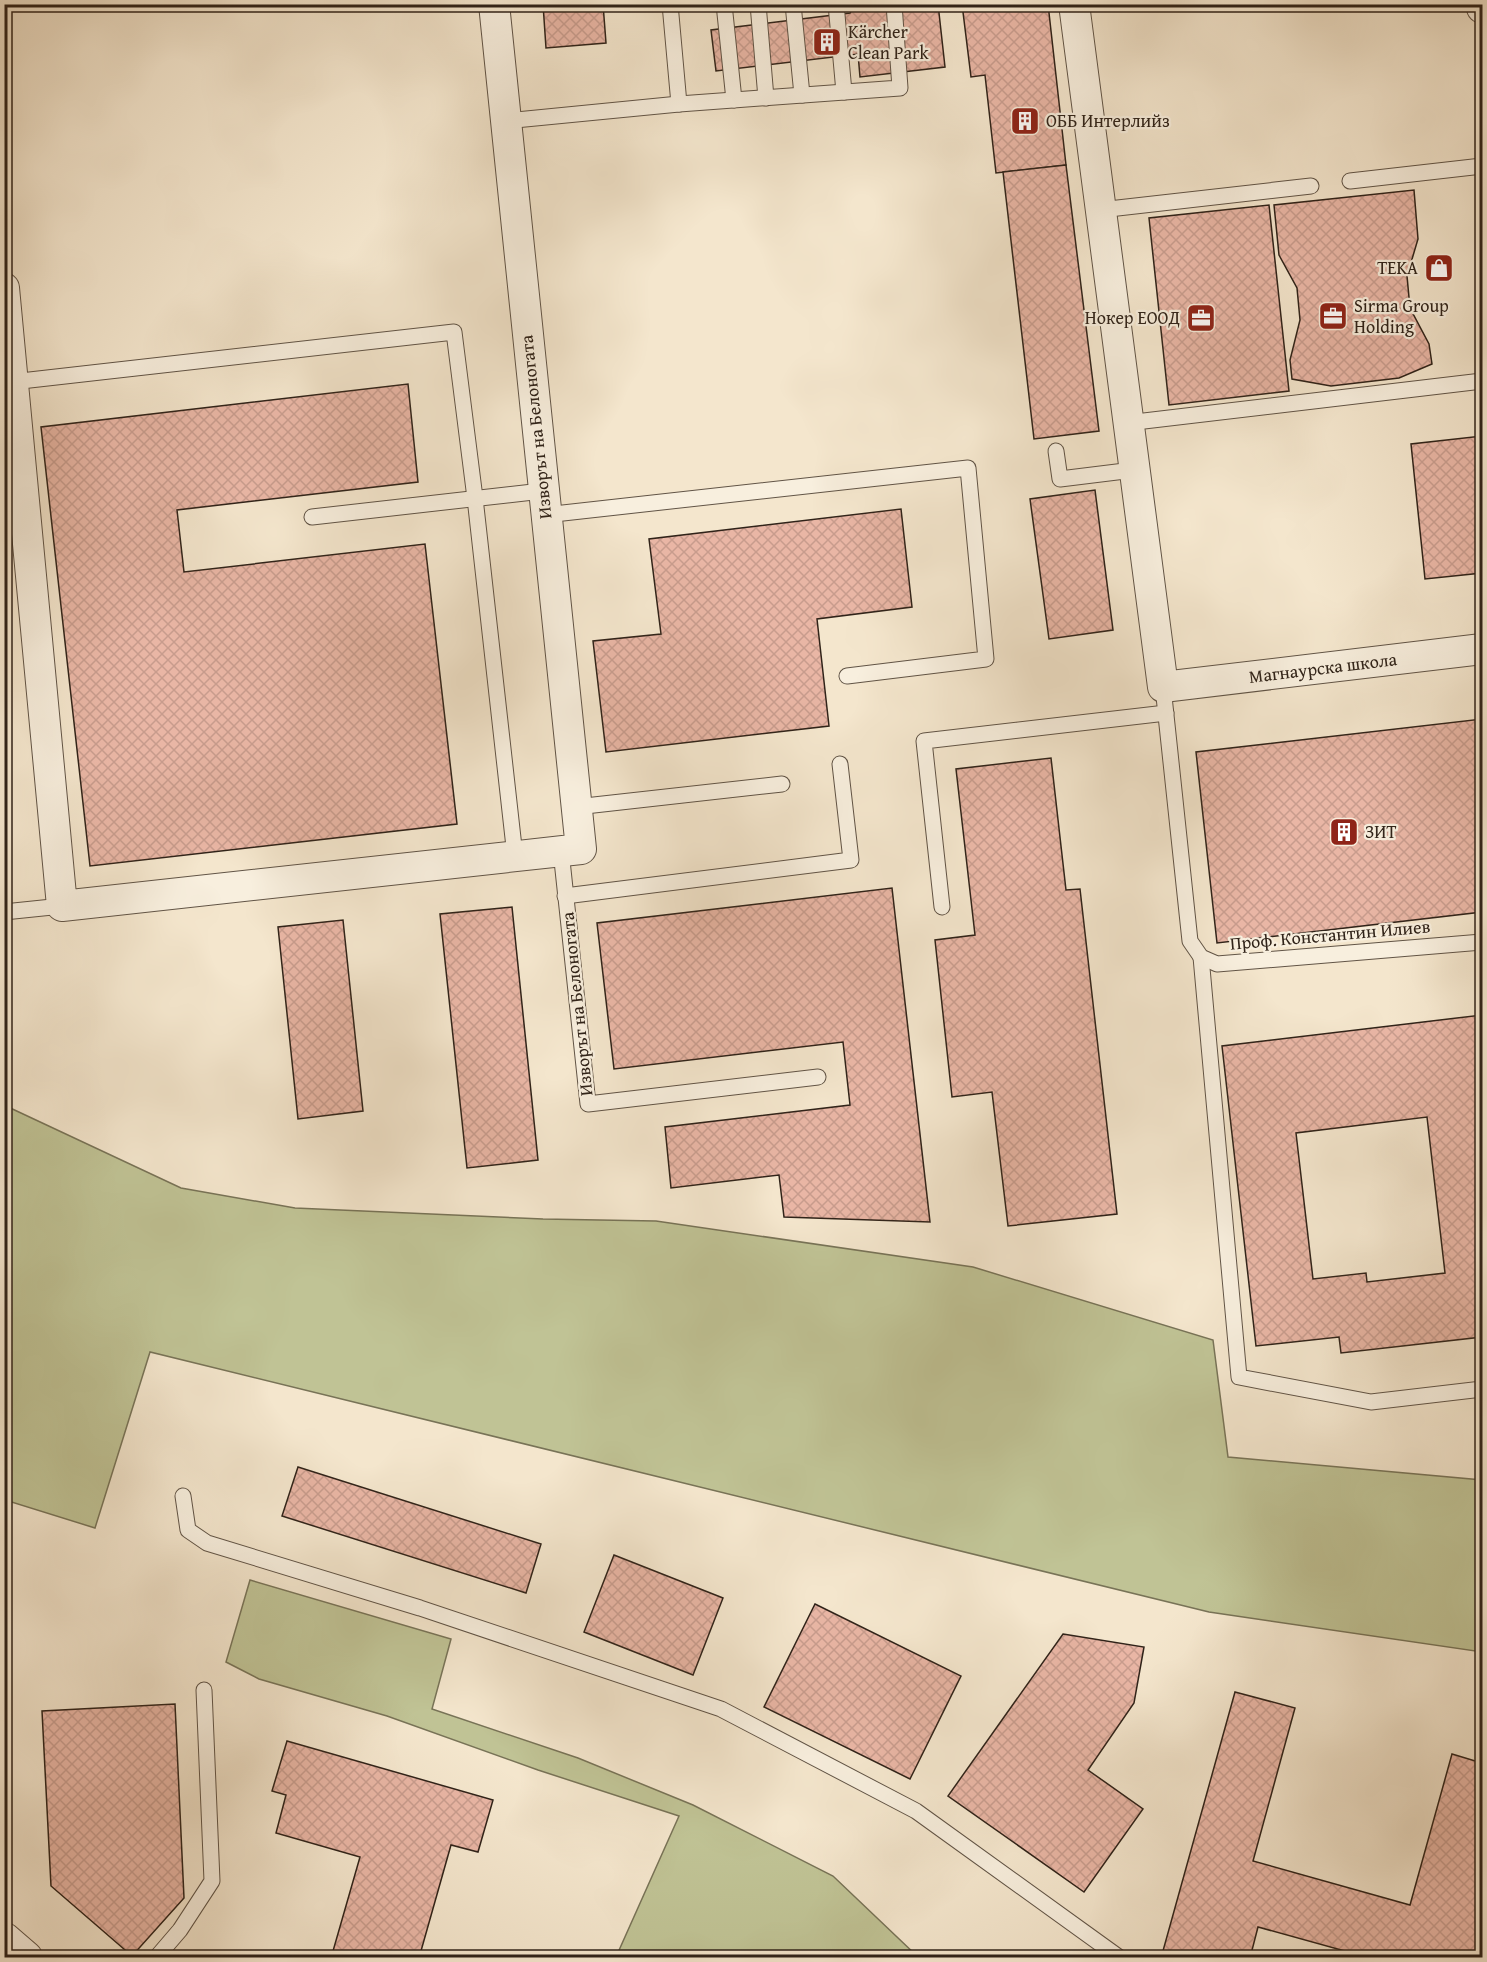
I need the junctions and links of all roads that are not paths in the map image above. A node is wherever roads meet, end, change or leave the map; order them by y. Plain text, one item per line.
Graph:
1 (494, 4) edge
2 (670, 4) edge
3 (724, 4) edge
4 (758, 4) edge
5 (793, 4) edge
6 (836, 4) edge
7 (894, 4) edge
8 (1074, 4) edge
9 (844, 92) junction
10 (802, 95) junction
11 (766, 98) junction
12 (734, 100) junction
13 (679, 105) junction
14 (506, 121) junction
15 (1482, 166) edge
16 (1350, 181) dead end
17 (1311, 186) dead end
18 (1100, 210) junction
19 (4, 288) edge
20 (1482, 381) edge
21 (12, 382) junction
22 (1127, 423) junction
23 (1056, 452) dead end
24 (1133, 470) junction
25 (475, 498) junction
26 (544, 503) junction
27 (312, 517) dead end
28 (1482, 649) edge
29 (847, 676) dead end
30 (1164, 700) junction
31 (840, 764) dead end
32 (782, 784) dead end
33 (576, 807) junction
34 (571, 850) junction
35 (515, 856) junction
36 (565, 896) junction
37 (62, 906) junction
38 (942, 907) dead end
39 (4, 912) edge
40 (1482, 942) edge
41 (1201, 957) junction
42 (818, 1077) dead end
43 (1482, 1389) edge
44 (183, 1496) dead end
45 (204, 1690) dead end
46 (4, 1939) edge
47 (26, 1958) edge
48 (156, 1958) edge
49 (1120, 1958) edge

1 - 14 street, Изворът на Белоногата
2 - 13 lane
3 - 12 lane
4 - 11 lane
5 - 10 lane
6 - 9 lane
7 - 9 lane
8 - 18 street
9 - 10 lane
10 - 11 lane
11 - 12 lane
12 - 13 lane
13 - 14 lane
14 - 26 street, Изворът на Белоногата
15 - 16 lane
17 - 18 lane
18 - 22 street
19 - 21 street
20 - 22 lane
21 - 25 lane
21 - 37 street
22 - 24 street
23 - 24 lane
24 - 30 street
25 - 26 lane
25 - 27 lane
25 - 35 lane
26 - 29 lane
26 - 33 street, Изворът на Белоногата
28 - 30 street, Магнаурска школа
30 - 38 lane
30 - 41 lane
31 - 36 lane
32 - 33 lane
33 - 34 street, Изворът на Белоногата
34 - 35 street
34 - 36 lane, Изворът на Белоногата
35 - 37 street
36 - 42 lane, Изворът на Белоногата
37 - 39 lane
40 - 41 lane, Проф. Константин Илиев
41 - 43 lane
44 - 49 lane
45 - 48 lane
46 - 47 street

